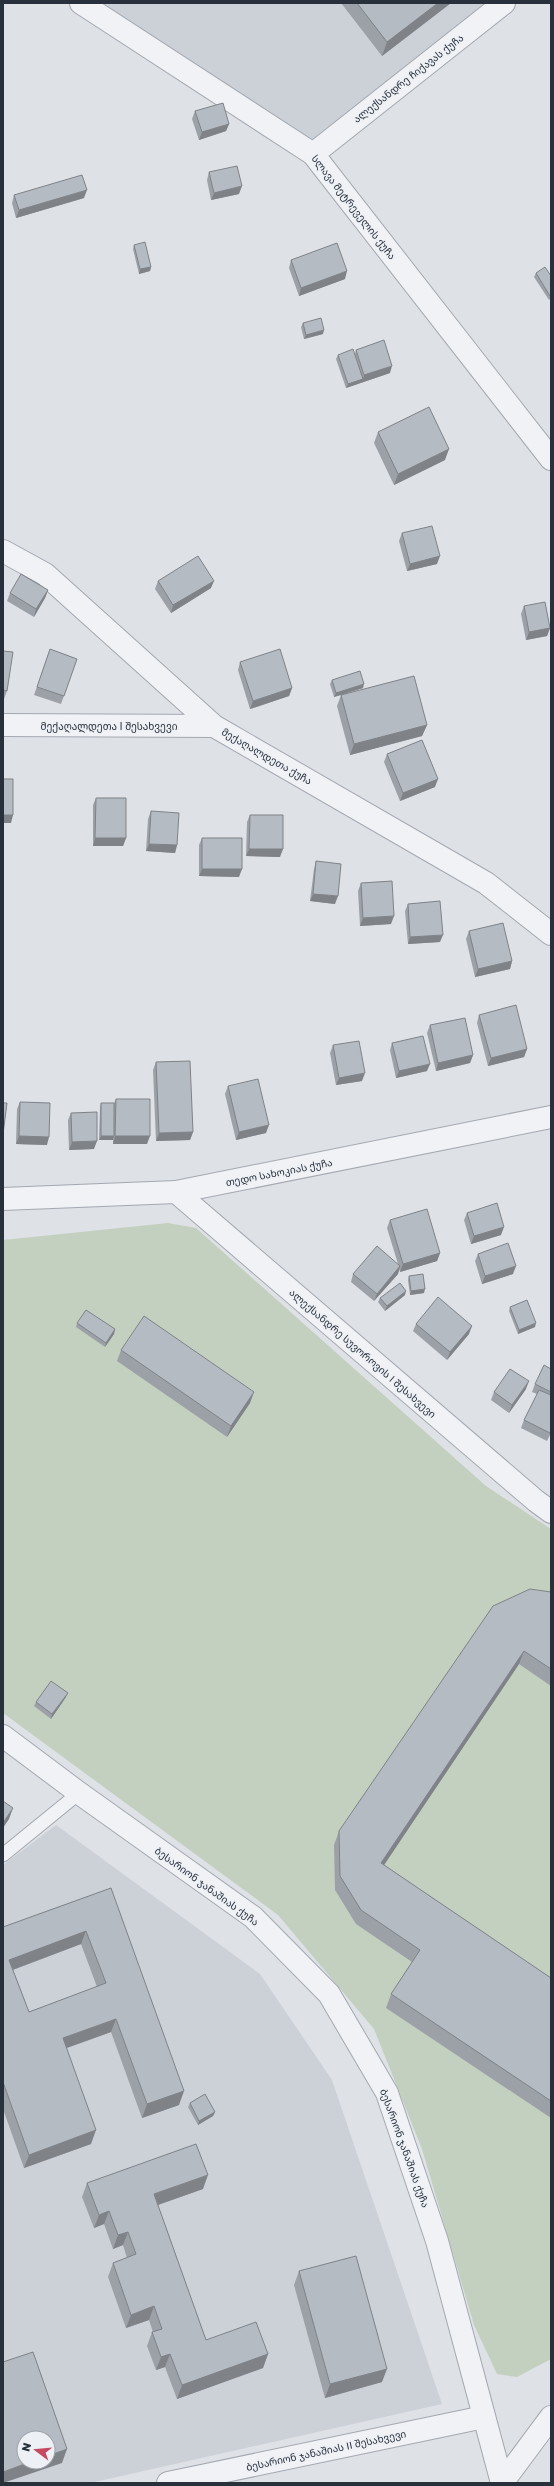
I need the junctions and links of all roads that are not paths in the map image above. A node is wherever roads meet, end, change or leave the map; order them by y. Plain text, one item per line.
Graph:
1 (81, 3) edge
2 (504, 3) edge
3 (313, 154) junction
4 (551, 459) edge
5 (3, 551) edge
6 (3, 725) edge
7 (214, 726) junction
8 (551, 934) edge
9 (551, 1117) edge
10 (176, 1192) junction
11 (3, 1199) edge
12 (551, 1512) edge
13 (3, 1736) edge
14 (79, 1793) junction
15 (3, 1855) edge
16 (484, 2416) junction
17 (551, 2417) edge
18 (168, 2483) edge
19 (502, 2483) edge

1 - 3 street, სლავა მეტრეველის ქუჩა
2 - 3 street, ალექსანდრე ჩიქავას ქუჩა
3 - 4 street, სლავა მეტრეველის ქუჩა
5 - 7 street, მექაღალდეთა ქუჩა
6 - 7 street, მექაღალდეთა I შესახვევი
7 - 8 street, მექაღალდეთა ქუჩა
9 - 10 street, თედო სახოკიას ქუჩა
10 - 11 street, თედო სახოკიას ქუჩა
10 - 12 street, ალექსანდრე სუვოროვის I შესახვევი
13 - 14 street, ბესარიონ ჯანაშიას ქუჩა
14 - 15 lane
14 - 16 street, ბესარიონ ჯანაშიას ქუჩა
16 - 18 street, ბესარიონ ჯანაშიას II შესახვევი
16 - 19 street, ბესარიონ ჯანაშიას ქუჩა
17 - 19 street

